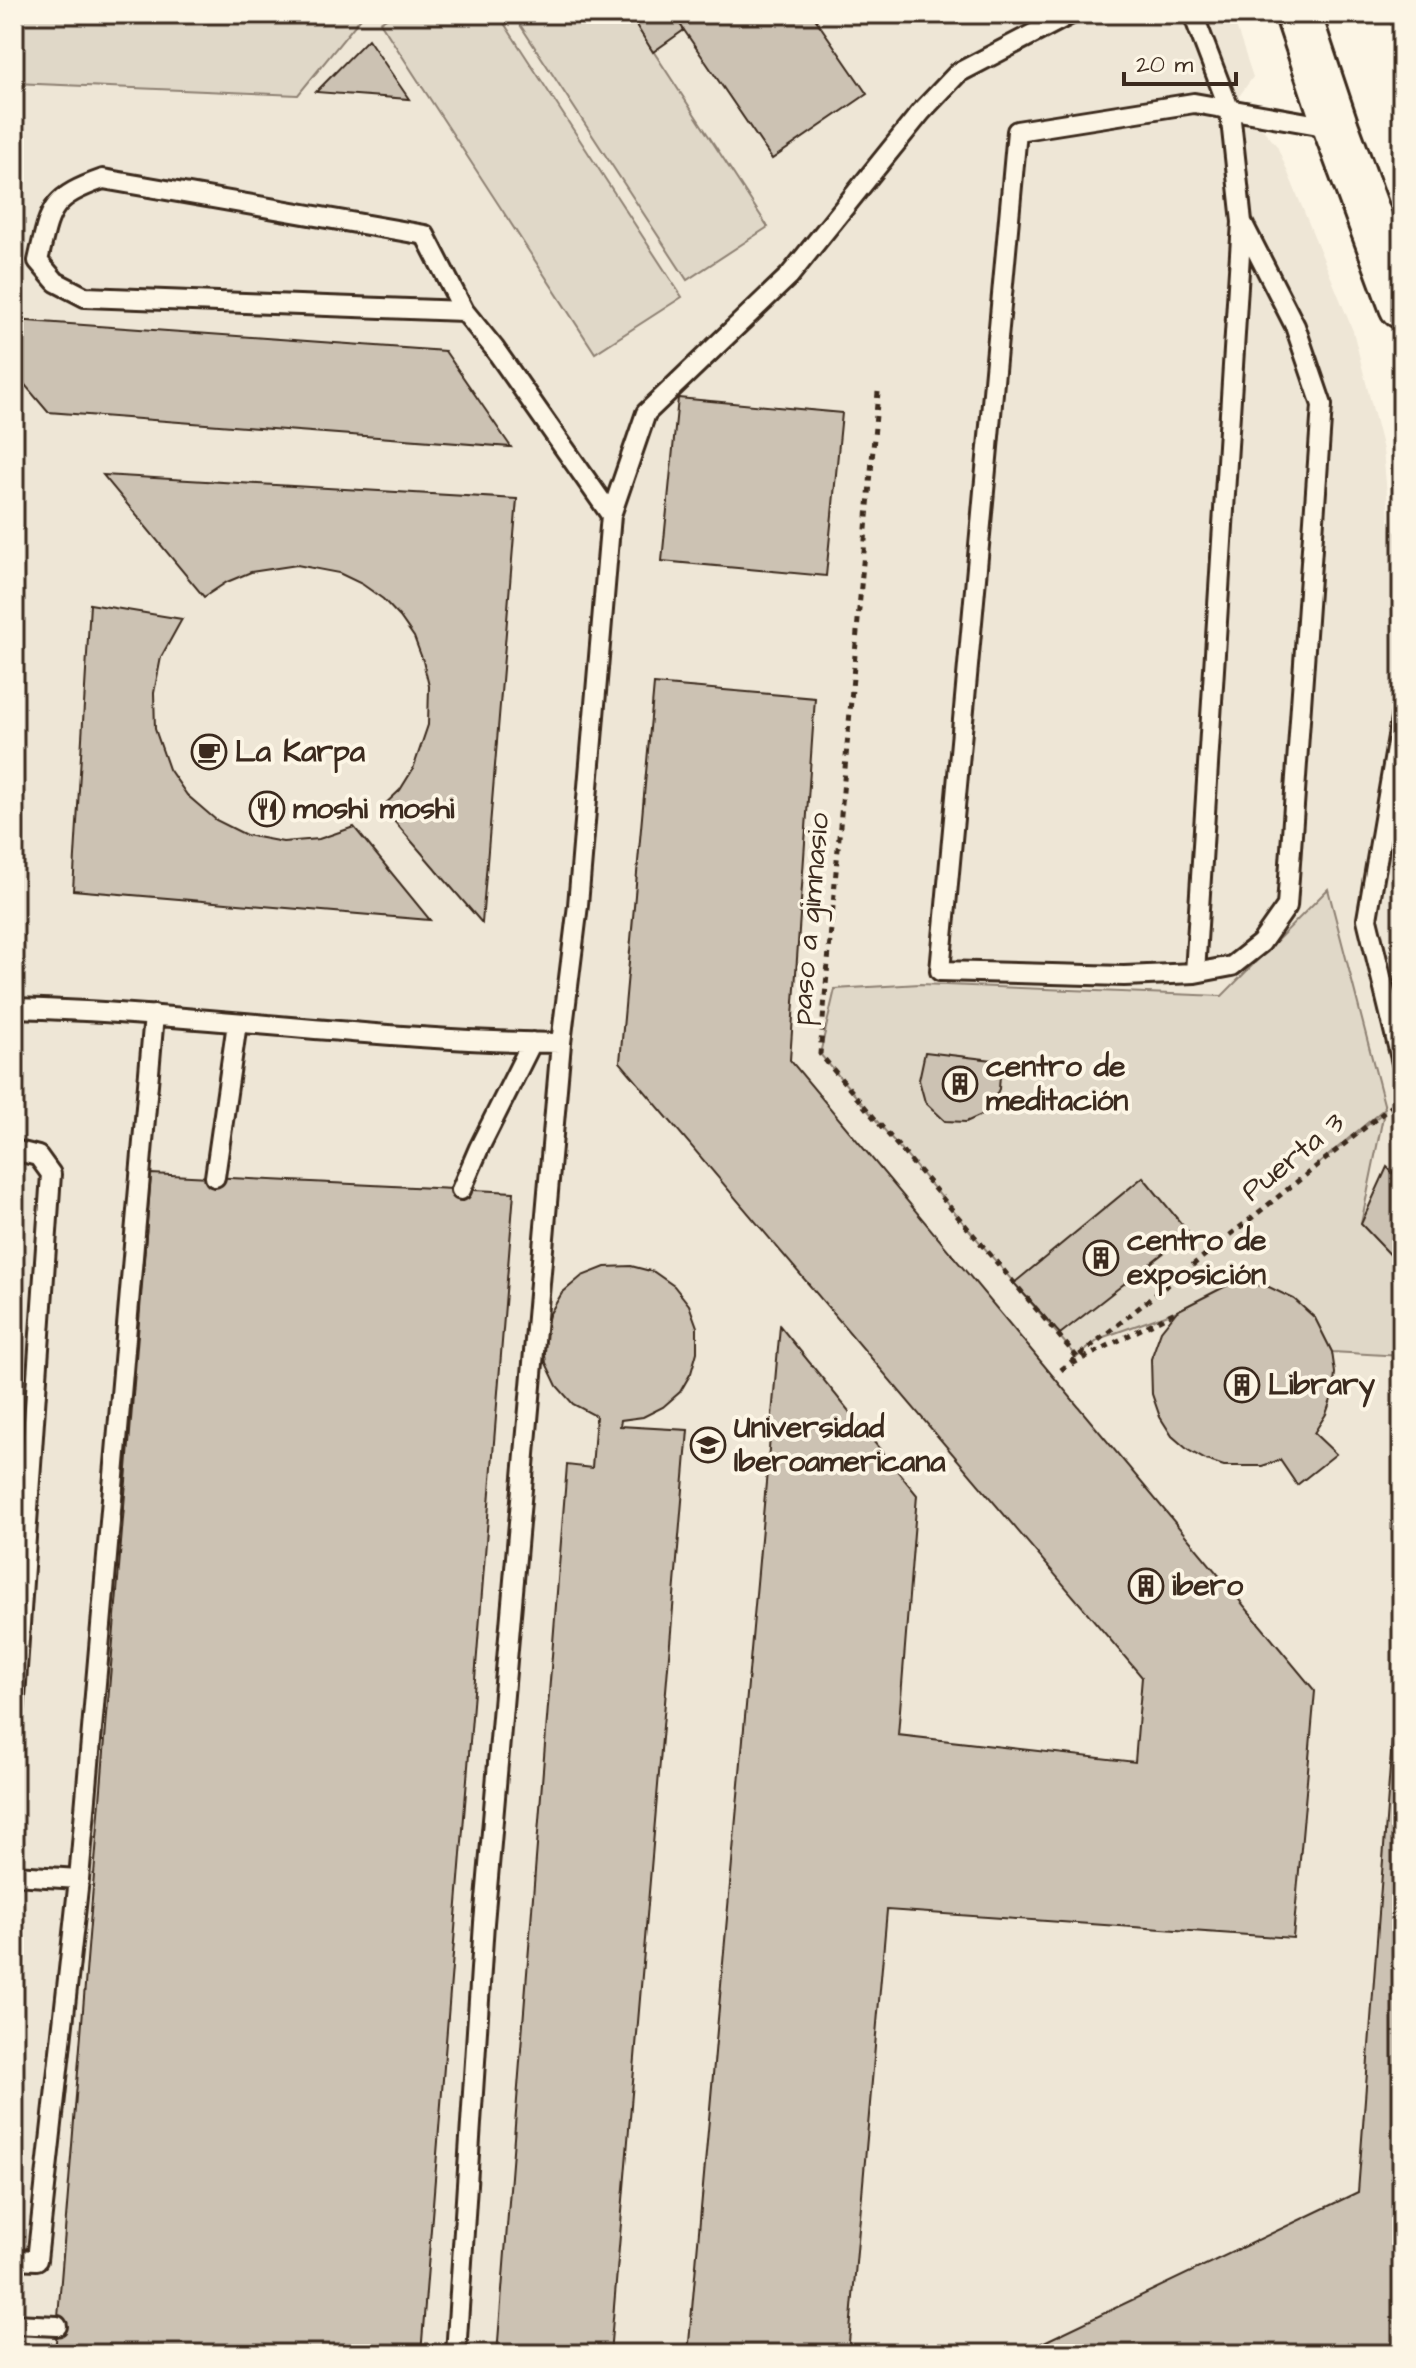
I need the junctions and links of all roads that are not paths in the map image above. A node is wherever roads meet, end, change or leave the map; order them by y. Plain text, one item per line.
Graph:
1 (1071, 14) edge
2 (1193, 14) edge
3 (1298, 14) edge
4 (1230, 111) junction
5 (1336, 128) junction
6 (1242, 222) junction
7 (1402, 306) edge
8 (464, 311) junction
9 (611, 515) junction
10 (1402, 713) edge
11 (1195, 973) junction
12 (14, 1008) edge
13 (154, 1015) junction
14 (237, 1023) junction
15 (532, 1042) junction
16 (561, 1043) junction
17 (1402, 1063) edge
18 (14, 1150) edge
19 (215, 1177) dead end
20 (461, 1190) dead end
21 (14, 1712) edge
22 (14, 1875) edge
23 (79, 1879) junction
24 (14, 2259) edge
25 (14, 2324) edge
26 (57, 2326) dead end
27 (456, 2354) edge

1 - 9 lane
2 - 4 lane
3 - 5 main road
4 - 5 lane
4 - 6 lane
4 - 11 lane
5 - 7 main road
6 - 11 lane
6 - 11 lane
8 - 8 lane
8 - 9 lane
9 - 16 lane
10 - 17 lane
12 - 13 lane
13 - 14 lane
13 - 23 lane
14 - 15 lane
14 - 19 lane
15 - 16 lane
15 - 20 lane
16 - 27 lane
18 - 21 lane
22 - 23 lane
23 - 24 lane
25 - 26 lane

